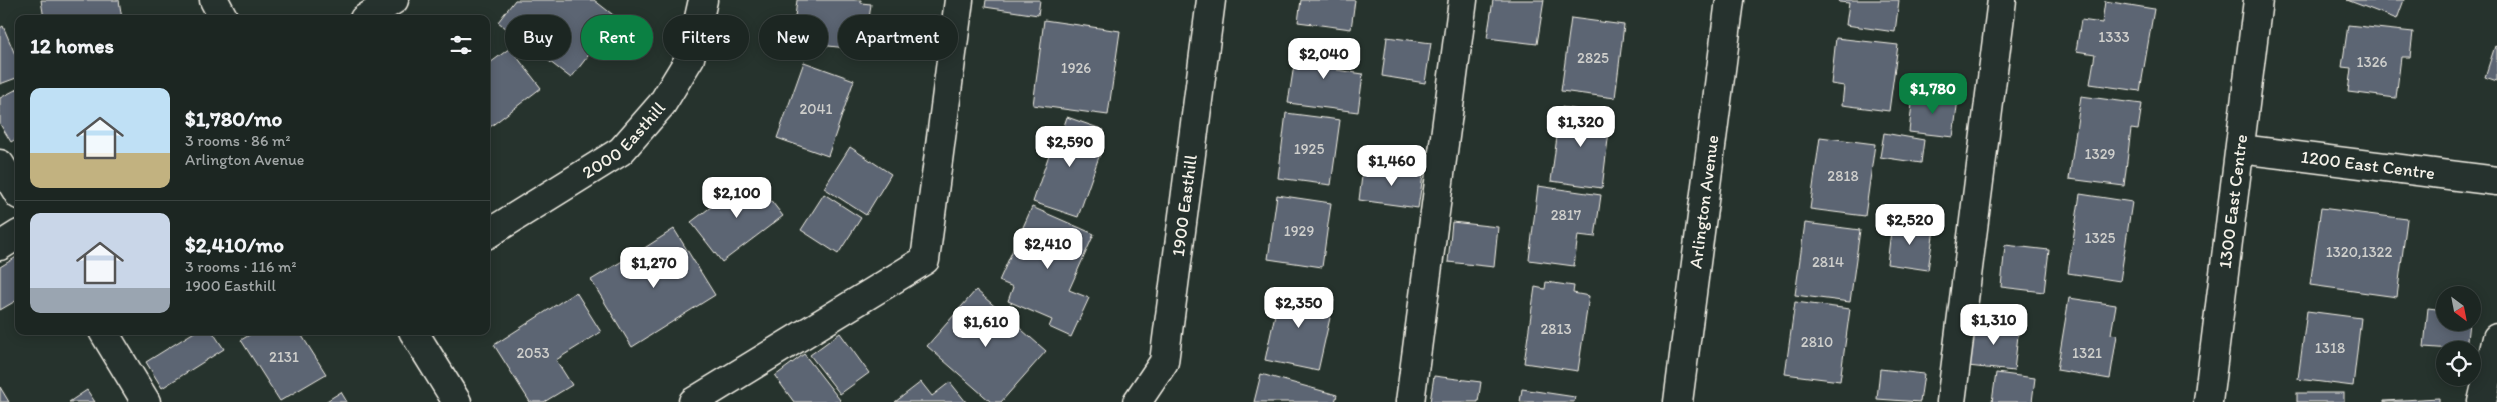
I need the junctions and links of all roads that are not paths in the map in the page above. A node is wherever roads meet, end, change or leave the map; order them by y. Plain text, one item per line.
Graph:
1 (214, 0) edge
2 (394, 0) edge
3 (703, 0) edge
4 (959, 0) edge
5 (1212, 0) edge
6 (1463, 0) edge
7 (1730, 0) edge
8 (2002, 0) edge
9 (2258, 0) edge
10 (222, 15) edge
11 (370, 15) edge
12 (2240, 149) junction
13 (0, 164) edge
14 (2497, 181) edge
15 (15, 188) edge
16 (490, 233) edge
17 (15, 237) edge
18 (0, 246) edge
19 (105, 335) edge
20 (415, 335) edge
21 (2497, 338) edge
22 (146, 402) edge
23 (457, 402) edge
24 (692, 402) edge
25 (1137, 402) edge
26 (1410, 402) edge
27 (1678, 402) edge
28 (1951, 402) edge
29 (2208, 402) edge
30 (2482, 402) edge

1 - 10 street
2 - 11 street
3 - 16 street, 2000 Easthill
4 - 24 street
5 - 25 street, 1900 Easthill
6 - 26 street
7 - 27 street, Arlington Avenue
8 - 28 street
9 - 12 street, 1300 East Centre
12 - 14 street, 1200 East Centre
12 - 29 street, 1300 East Centre
13 - 15 street
17 - 18 street
19 - 22 street
20 - 23 street
21 - 30 street

